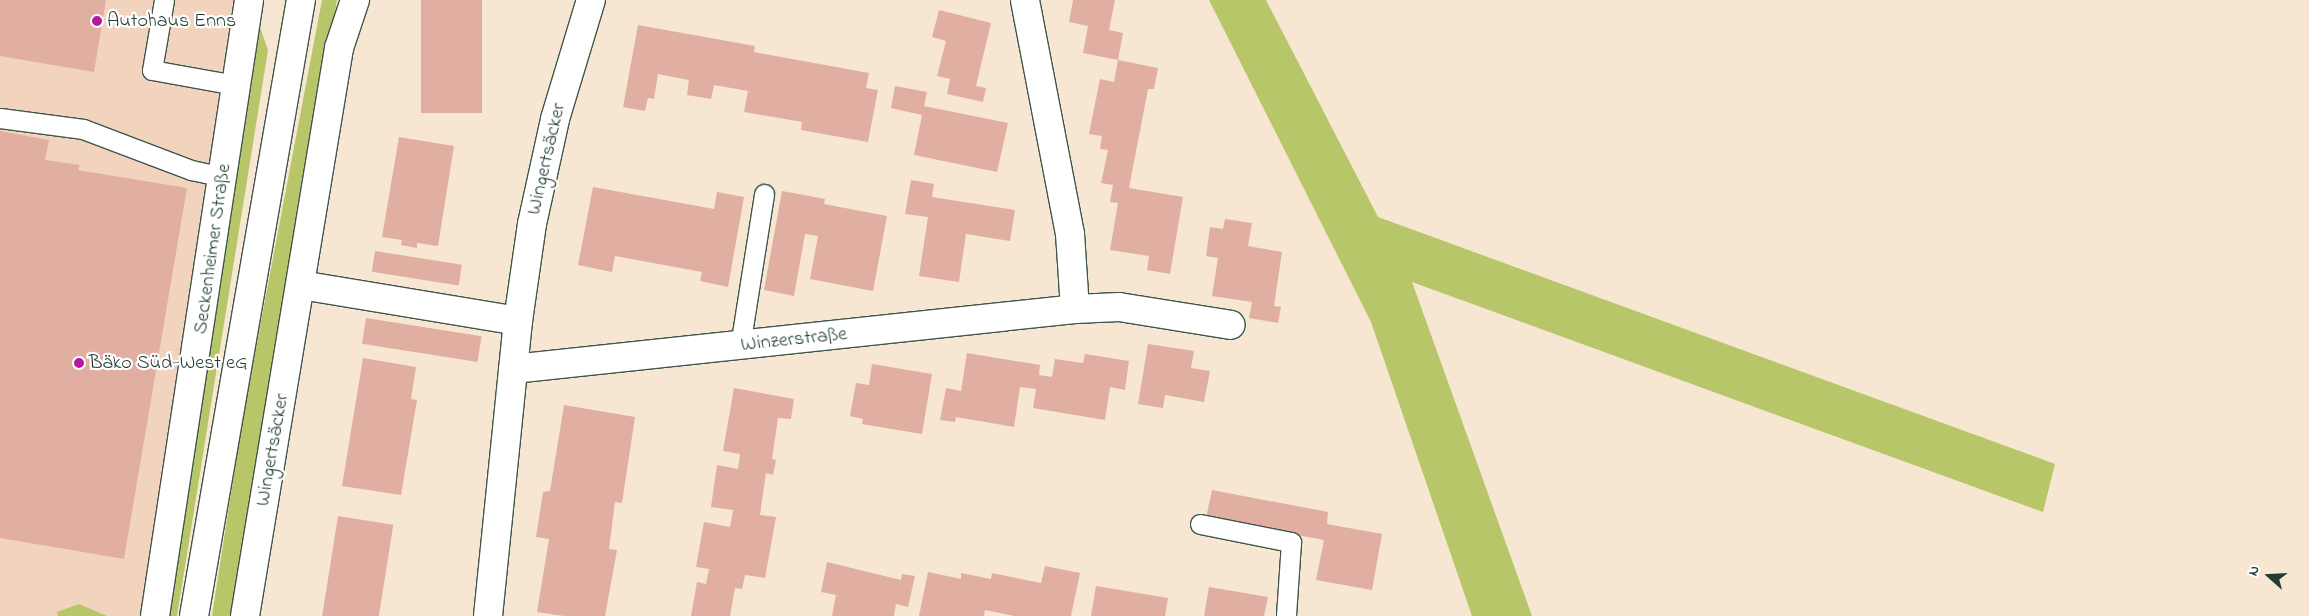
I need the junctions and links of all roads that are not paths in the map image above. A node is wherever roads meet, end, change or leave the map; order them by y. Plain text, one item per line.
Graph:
1 (164, 0) edge
2 (249, 0) edge
3 (301, 0) edge
4 (354, 0) edge
5 (591, 0) edge
6 (1025, 0) edge
7 (236, 85) junction
8 (0, 118) edge
9 (224, 177) junction
10 (764, 194) dead end
11 (301, 285) junction
12 (1075, 309) junction
13 (518, 321) junction
14 (1232, 325) dead end
15 (740, 346) junction
16 (513, 370) junction
17 (1200, 524) dead end
18 (155, 616) edge
19 (194, 616) edge
20 (245, 616) edge
21 (488, 616) edge
22 (1286, 616) edge

1 - 7 lane
2 - 7 street, Seckenheimer Straße
3 - 19 street
4 - 11 street, Wingertsäcker
5 - 13 street, Wingertsäcker
6 - 12 street
7 - 9 street, Seckenheimer Straße
8 - 9 lane
9 - 18 street, Seckenheimer Straße
10 - 15 lane
11 - 13 street
11 - 20 street, Wingertsäcker
12 - 14 street, Winzerstraße
12 - 15 street, Winzerstraße
13 - 16 street, Wingertsäcker
15 - 16 street, Winzerstraße
16 - 21 street, Wingertsäcker
17 - 22 lane

